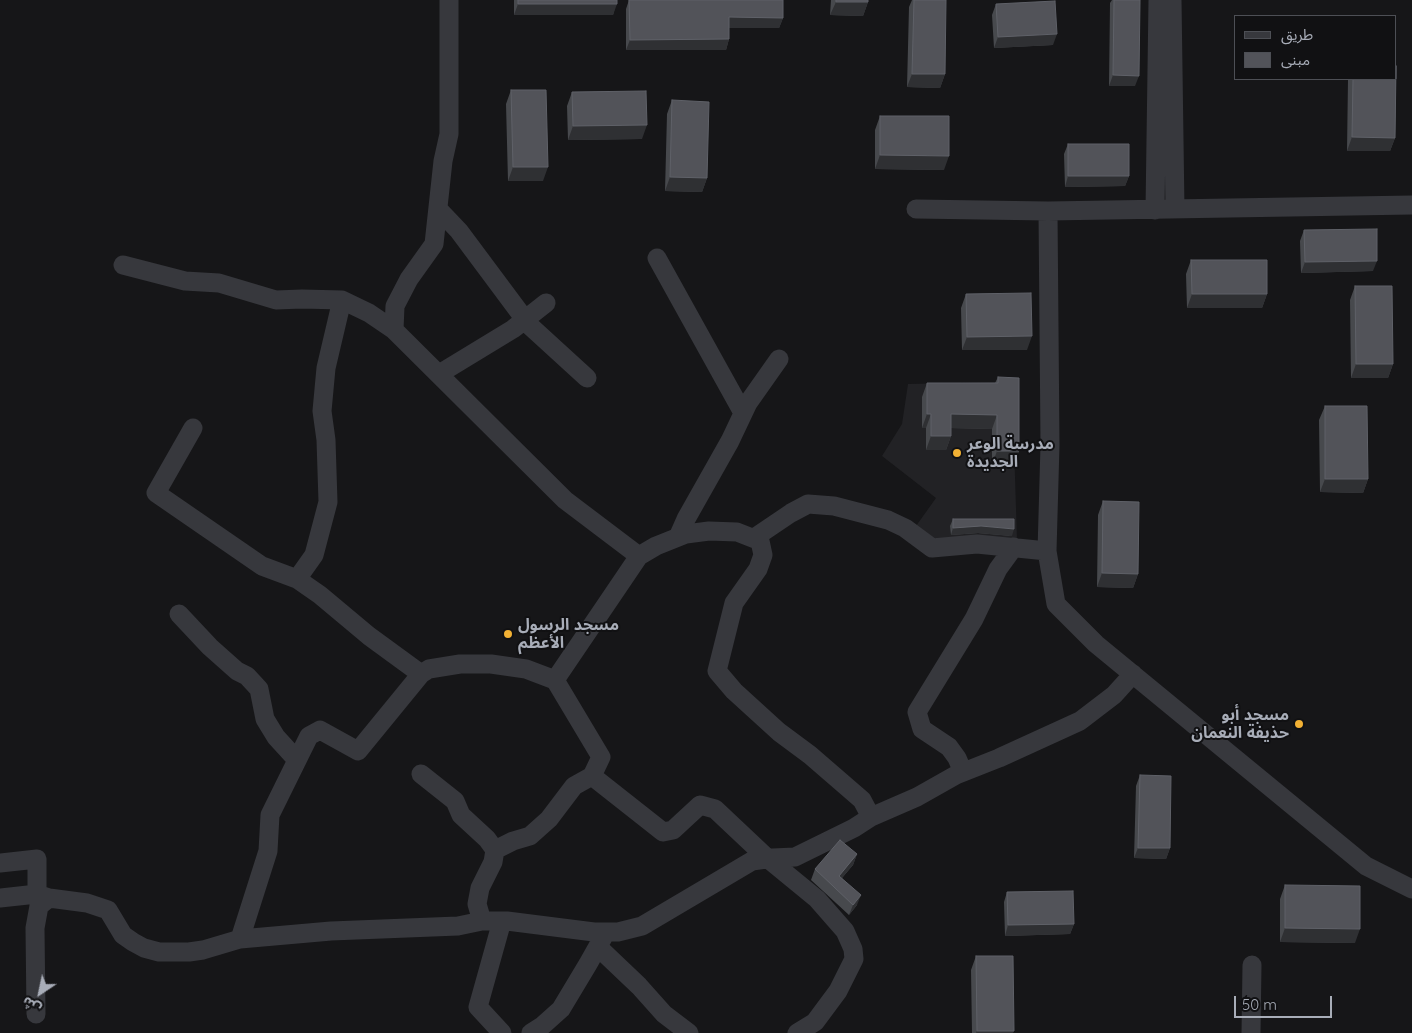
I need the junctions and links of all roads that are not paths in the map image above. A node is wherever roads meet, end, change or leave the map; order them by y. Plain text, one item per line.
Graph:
1 (449, 0) edge
2 (1158, 0) edge
3 (1172, 0) edge
4 (1412, 205) edge
5 (916, 209) dead end
6 (1175, 209) junction
7 (439, 210) junction
8 (1155, 210) junction
9 (1048, 211) junction
10 (657, 258) dead end
11 (123, 265) dead end
12 (342, 300) junction
13 (546, 302) dead end
14 (525, 319) junction
15 (394, 330) junction
16 (779, 359) dead end
17 (439, 374) junction
18 (587, 378) dead end
19 (743, 414) junction
20 (194, 428) dead end
21 (678, 537) junction
22 (754, 538) junction
23 (1014, 547) junction
24 (1047, 551) junction
25 (639, 556) junction
26 (296, 579) junction
27 (179, 614) dead end
28 (421, 674) junction
29 (1133, 674) junction
30 (555, 680) junction
31 (297, 760) junction
32 (963, 772) junction
33 (421, 774) dead end
34 (592, 776) junction
35 (871, 817) junction
36 (495, 850) junction
37 (767, 858) junction
38 (0, 863) edge
39 (1412, 889) edge
40 (43, 896) junction
41 (0, 898) edge
42 (482, 921) junction
43 (502, 921) junction
44 (240, 939) junction
45 (602, 939) junction
46 (1252, 965) dead end
47 (36, 1014) dead end
48 (502, 1033) edge
49 (531, 1033) edge
50 (689, 1033) edge
51 (797, 1033) edge
52 (1251, 1033) edge

1 - 7 street
2 - 8 street
3 - 6 street
4 - 6 street
5 - 9 street
6 - 8 street
7 - 14 street
7 - 15 street
8 - 9 street
9 - 24 street
10 - 19 street
11 - 12 street
12 - 15 street
12 - 26 street
13 - 14 street
14 - 17 street
14 - 18 street
15 - 17 street
16 - 19 street
17 - 25 street
19 - 21 street
20 - 26 street
21 - 22 street
21 - 25 street
22 - 23 street
22 - 35 street
23 - 24 street
23 - 32 street
24 - 29 street
25 - 30 street
26 - 28 street
27 - 31 street
28 - 30 street
28 - 31 street
29 - 32 street
29 - 39 street
30 - 34 street
31 - 44 street
32 - 35 street
33 - 36 street
34 - 36 street
34 - 37 street
35 - 37 street
36 - 42 street
37 - 45 street
37 - 51 street
38 - 40 street
40 - 41 street
40 - 44 street
40 - 47 street
42 - 43 street
42 - 44 street
43 - 45 street
43 - 48 street
45 - 49 street
45 - 50 street
46 - 52 street

